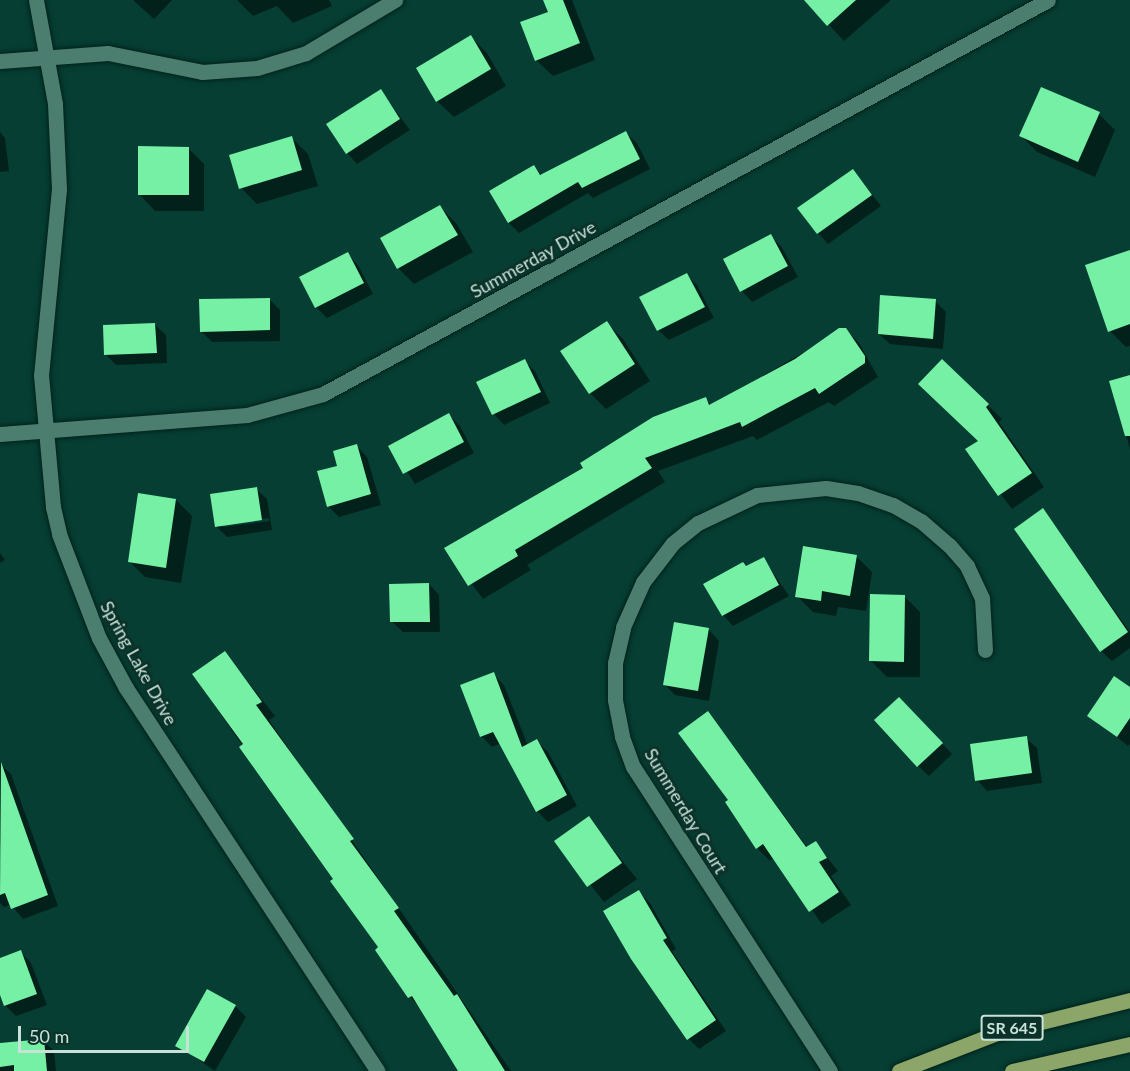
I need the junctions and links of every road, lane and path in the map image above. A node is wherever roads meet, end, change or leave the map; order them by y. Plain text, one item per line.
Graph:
1 (36, 0) edge
2 (394, 0) edge
3 (1048, 0) edge
4 (46, 58) junction
5 (0, 61) edge
6 (45, 431) junction
7 (0, 434) edge
8 (985, 650) dead end
9 (1130, 1000) edge
10 (1130, 1044) edge
11 (378, 1071) edge
12 (830, 1071) edge
13 (899, 1071) edge
14 (1012, 1071) edge

1 - 4 street, Spring Lake Drive
2 - 4 street
3 - 6 street, Summerday Drive
4 - 5 street
4 - 6 street, Spring Lake Drive
6 - 7 street, Summerday Drive
6 - 11 street, Spring Lake Drive
8 - 12 street, Summerday Court
9 - 13 main road, SR 645
10 - 14 main road, SR 645

